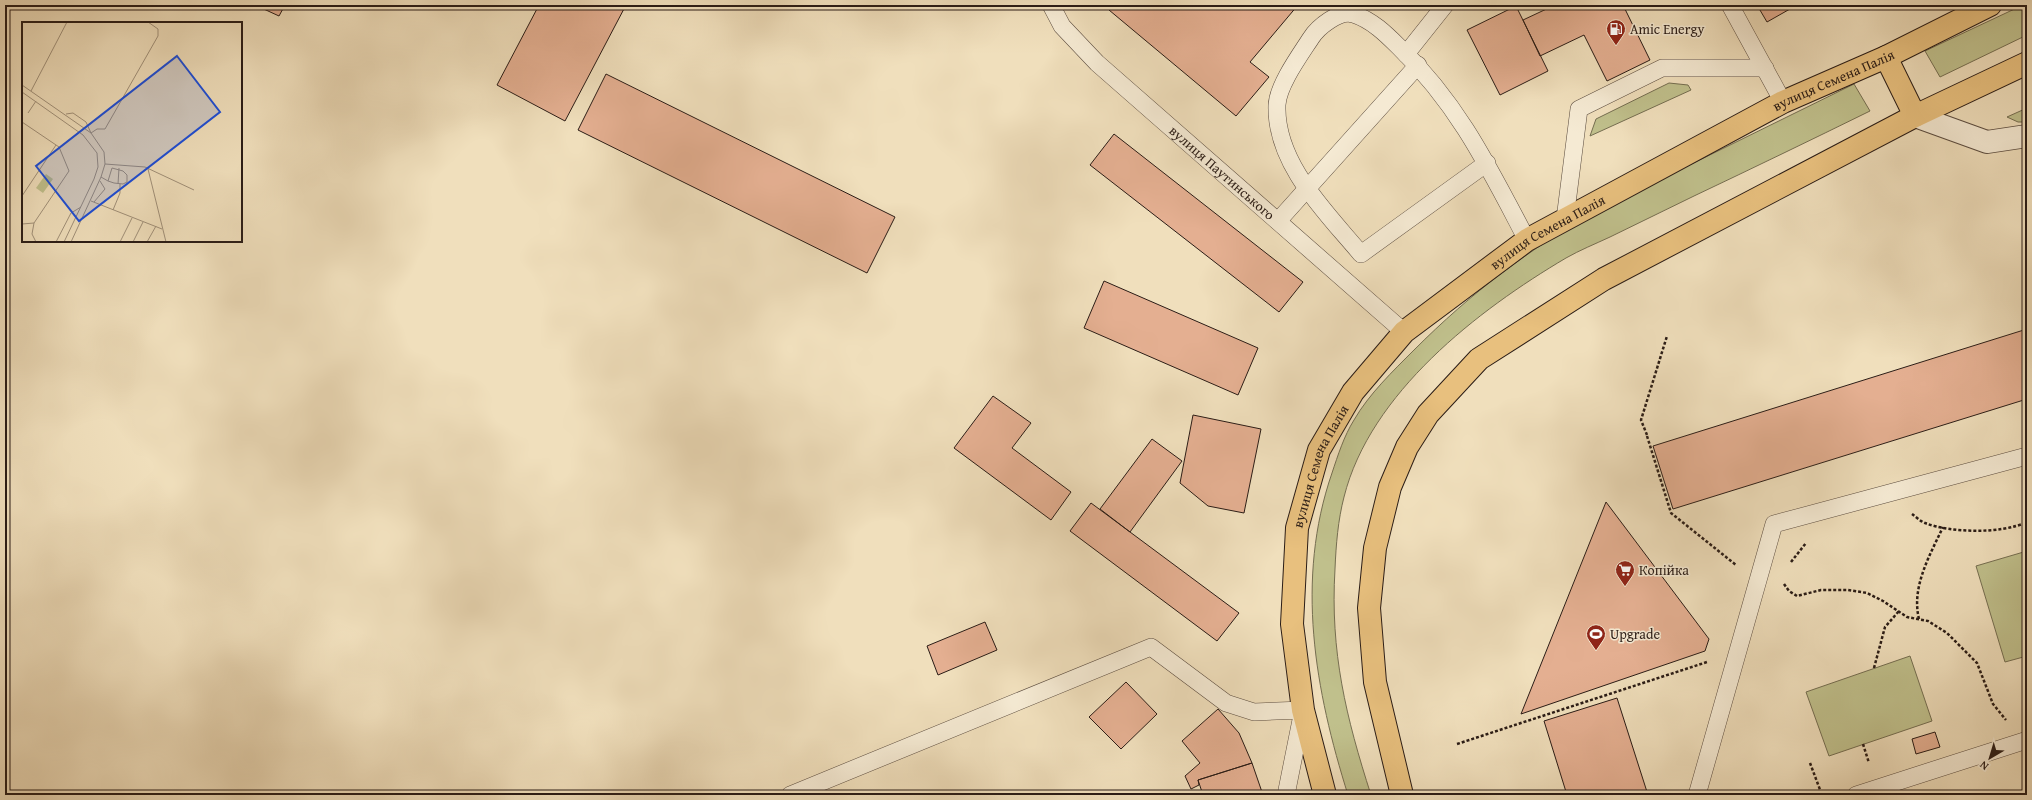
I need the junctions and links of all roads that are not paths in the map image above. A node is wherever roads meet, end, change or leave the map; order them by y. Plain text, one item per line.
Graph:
1 (1051, 5) edge
2 (1445, 5) edge
3 (1730, 5) edge
4 (1990, 5) edge
5 (1886, 57) junction
6 (1412, 59) junction
7 (2027, 63) edge
8 (1765, 68) junction
9 (1783, 102) junction
10 (1915, 116) junction
11 (2027, 136) edge
12 (1487, 163) junction
13 (1306, 188) junction
14 (1565, 219) junction
15 (1278, 221) junction
16 (1527, 240) junction
17 (1404, 332) junction
18 (2027, 456) edge
19 (1303, 710) junction
20 (2027, 740) edge
21 (790, 795) edge
22 (1286, 795) edge
23 (1325, 795) edge
24 (1402, 795) edge
25 (1697, 795) edge
26 (1856, 795) edge

1 - 15 lane, вулиця Паутинського
2 - 6 lane
3 - 8 lane
4 - 5 main road, вулиця Семена Палія
5 - 9 main road, вулиця Семена Палія
5 - 10 main road
6 - 12 lane
6 - 13 lane
6 - 13 lane
7 - 10 main road
8 - 9 lane
8 - 14 lane
9 - 14 main road, вулиця Семена Палія
10 - 11 street
10 - 24 main road
12 - 13 lane
12 - 16 lane
13 - 15 lane
14 - 16 main road, вулиця Семена Палія
15 - 17 lane, вулиця Паутинського
16 - 17 main road, вулиця Семена Палія
17 - 19 main road, вулиця Семена Палія
18 - 25 lane
19 - 21 lane
19 - 22 lane
19 - 23 main road, вулиця Семена Палія
20 - 26 lane

